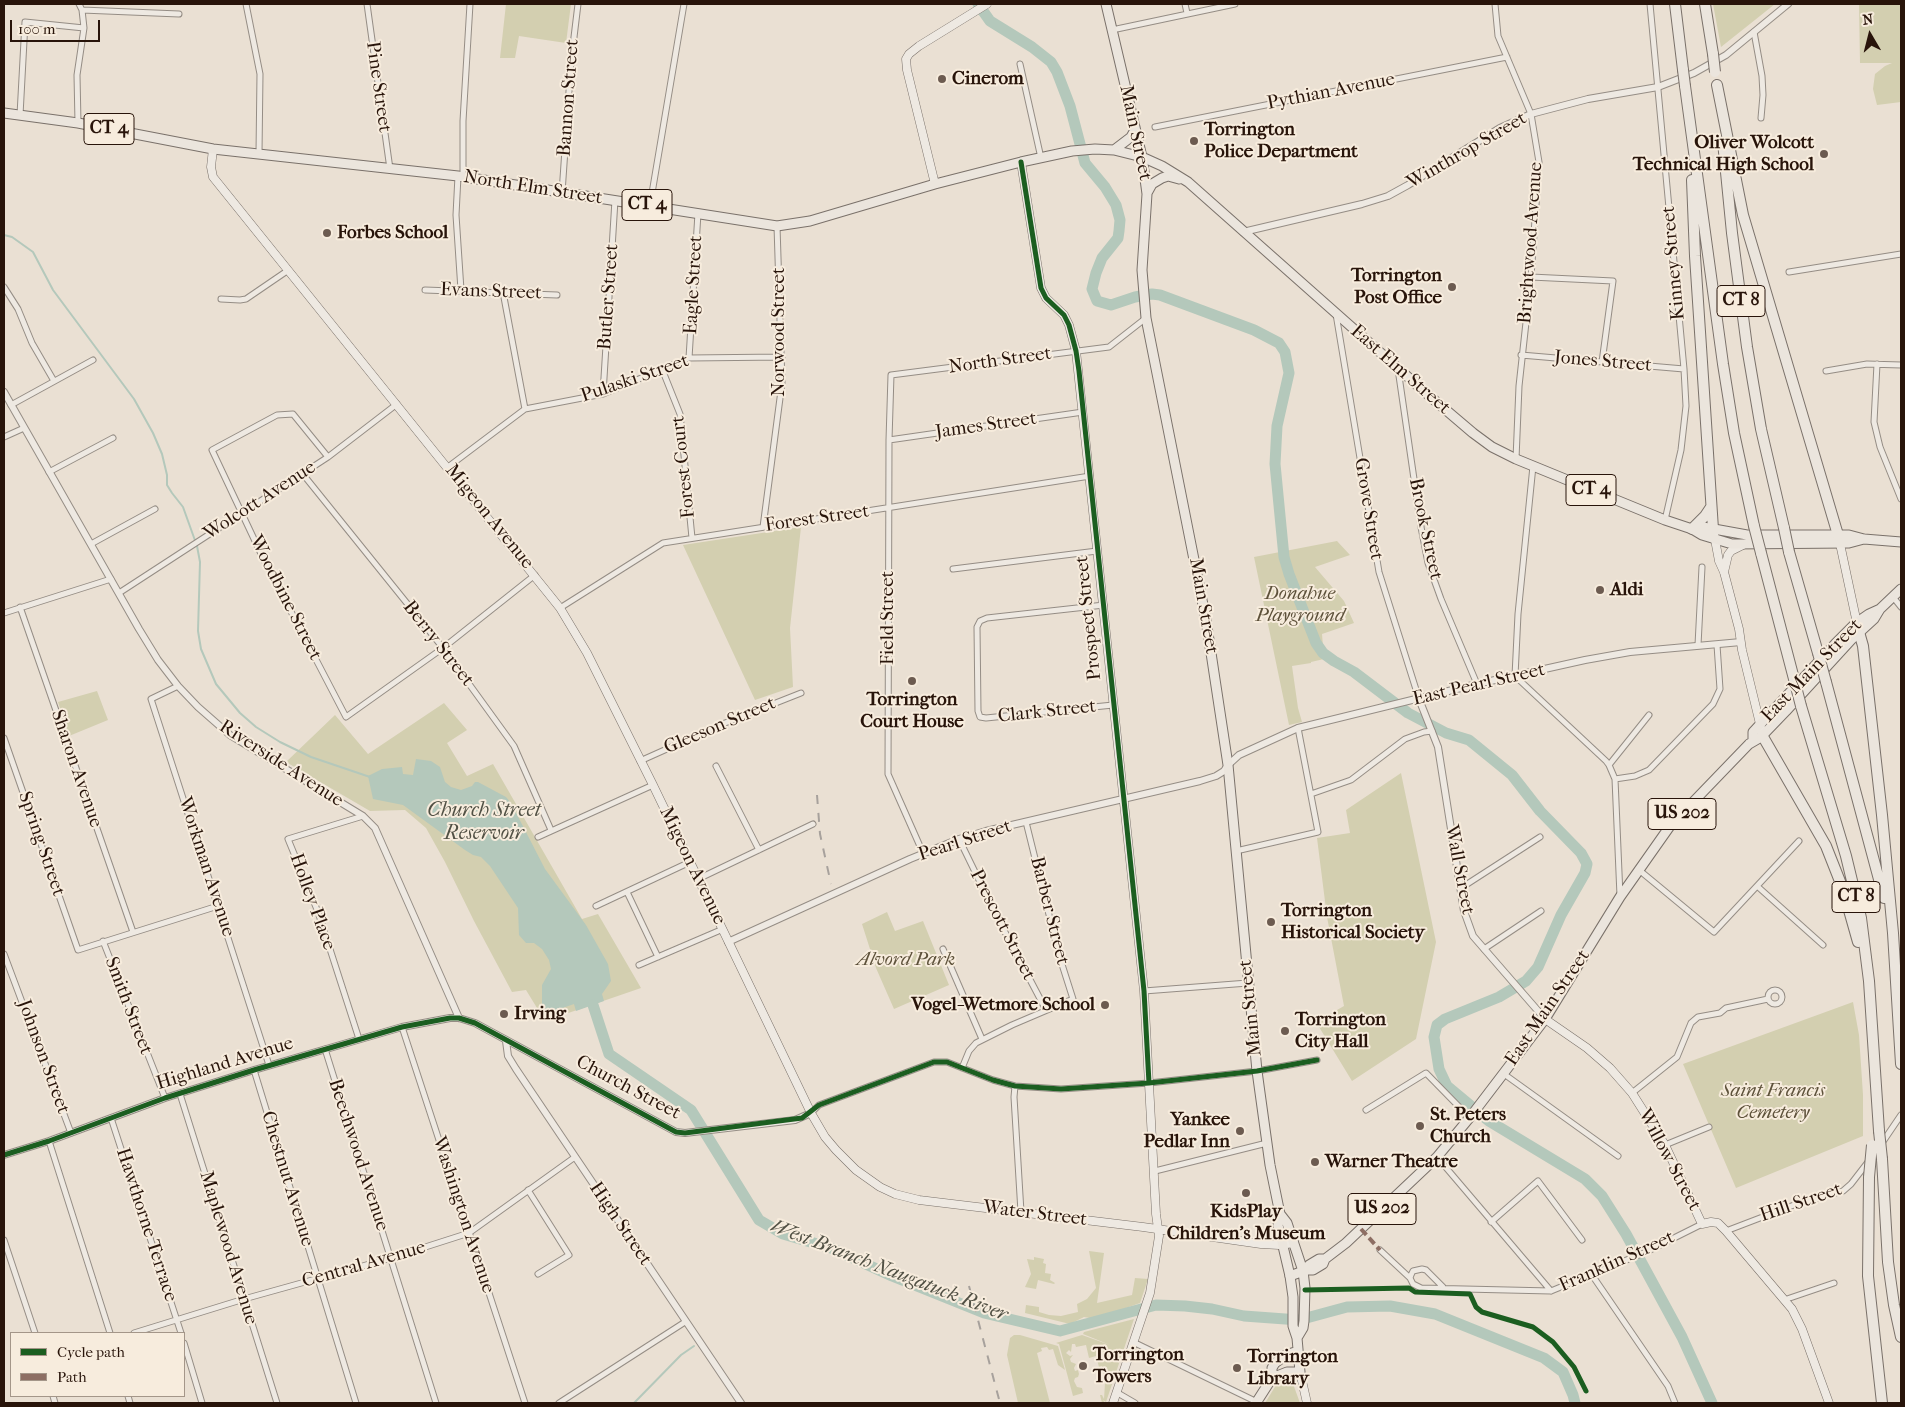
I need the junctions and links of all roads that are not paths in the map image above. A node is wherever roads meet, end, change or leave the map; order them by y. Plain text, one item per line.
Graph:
1 (246, 4) edge
2 (367, 4) edge
3 (470, 4) edge
4 (578, 4) edge
5 (684, 4) edge
6 (987, 4) edge
7 (1106, 4) edge
8 (1185, 4) edge
9 (1235, 4) edge
10 (1495, 4) edge
11 (1650, 4) edge
12 (1675, 4) edge
13 (1705, 4) edge
14 (1788, 4) edge
15 (81, 7) edge
16 (179, 14) dead end
17 (1187, 14) junction
18 (84, 28) junction
19 (1112, 30) junction
20 (1754, 32) junction
21 (1507, 57) junction
22 (1020, 64) dead end
23 (1717, 85) junction
24 (1658, 87) junction
25 (4, 113) edge
26 (1531, 114) junction
27 (20, 115) junction
28 (1761, 118) dead end
29 (78, 123) junction
30 (1155, 127) dead end
31 (1690, 127) junction
32 (1135, 130) junction
33 (213, 149) junction
34 (1114, 150) junction
35 (259, 153) junction
36 (1142, 157) junction
37 (1041, 158) junction
38 (1021, 162) junction
39 (390, 170) junction
40 (460, 177) junction
41 (1188, 182) junction
42 (935, 184) junction
43 (562, 193) junction
44 (1147, 194) junction
45 (615, 200) junction
46 (650, 205) junction
47 (698, 213) junction
48 (778, 226) junction
49 (1243, 232) junction
50 (1901, 254) edge
51 (287, 271) junction
52 (1789, 272) dead end
53 (1531, 277) junction
54 (4, 287) edge
55 (425, 290) dead end
56 (461, 290) junction
57 (503, 292) junction
58 (557, 295) dead end
59 (221, 299) dead end
60 (1336, 314) junction
61 (1146, 318) junction
62 (1076, 350) junction
63 (1521, 355) junction
64 (782, 357) junction
65 (689, 358) junction
66 (93, 360) dead end
67 (1602, 362) junction
68 (1877, 364) junction
69 (1901, 364) edge
70 (1398, 368) junction
71 (662, 369) junction
72 (1684, 370) junction
73 (1826, 371) dead end
74 (891, 375) joint
75 (54, 381) junction
76 (4, 392) edge
77 (603, 394) junction
78 (11, 404) junction
79 (397, 404) junction
80 (525, 409) junction
81 (1083, 412) junction
82 (24, 428) junction
83 (4, 437) edge
84 (113, 438) dead end
85 (889, 440) junction
86 (328, 457) junction
87 (1516, 459) junction
88 (1533, 466) junction
89 (448, 467) junction
90 (49, 472) junction
91 (302, 473) junction
92 (1090, 476) junction
93 (1901, 485) edge
94 (1896, 490) junction
95 (1901, 499) edge
96 (1711, 507) junction
97 (155, 509) dead end
98 (888, 509) junction
99 (242, 513) junction
100 (1665, 520) junction
101 (763, 527) junction
102 (1692, 529) junction
103 (1714, 534) junction
104 (692, 538) junction
105 (1839, 539) junction
106 (1901, 542) edge
107 (91, 544) junction
108 (1744, 544) junction
109 (1097, 551) junction
110 (1702, 567) dead end
111 (953, 570) dead end
112 (1724, 572) junction
113 (536, 575) junction
114 (112, 579) junction
115 (1901, 589) edge
116 (120, 592) junction
117 (1893, 596) junction
118 (1104, 605) junction
119 (20, 607) junction
120 (1901, 607) edge
121 (560, 608) junction
122 (4, 613) edge
123 (1858, 627) junction
124 (1741, 642) junction
125 (1698, 645) junction
126 (1717, 645) junction
127 (442, 648) junction
128 (1515, 676) junction
129 (1477, 684) junction
130 (178, 686) junction
131 (801, 693) dead end
132 (1419, 699) junction
133 (1113, 704) junction
134 (1650, 715) dead end
135 (1760, 724) junction
136 (1298, 728) junction
137 (1432, 731) junction
138 (1762, 735) junction
139 (4, 738) edge
140 (1753, 740) junction
141 (640, 760) junction
142 (1228, 764) junction
143 (1609, 765) junction
144 (716, 766) dead end
145 (1615, 779) junction
146 (652, 785) junction
147 (1311, 794) junction
148 (1123, 799) junction
149 (363, 816) junction
150 (1026, 822) junction
151 (813, 824) dead end
152 (551, 830) junction
153 (538, 837) dead end
154 (1540, 837) dead end
155 (959, 839) junction
156 (1799, 840) dead end
157 (759, 850) junction
158 (1236, 851) junction
159 (923, 853) junction
160 (690, 862) junction
161 (1639, 870) junction
162 (698, 879) junction
163 (1757, 886) junction
164 (1460, 888) junction
165 (627, 892) junction
166 (1620, 897) junction
167 (218, 906) junction
168 (596, 906) dead end
169 (1541, 911) dead end
170 (722, 928) junction
171 (133, 932) junction
172 (1893, 933) junction
173 (103, 941) junction
174 (728, 942) junction
175 (1823, 945) dead end
176 (943, 949) dead end
177 (1484, 950) junction
178 (4, 954) edge
179 (658, 957) junction
180 (639, 965) dead end
181 (1869, 981) junction
182 (1248, 982) junction
183 (1144, 991) junction
184 (1768, 998) dead end
185 (1046, 1010) junction
186 (459, 1018) junction
187 (1545, 1019) junction
188 (402, 1027) junction
189 (359, 1039) junction
190 (982, 1040) junction
191 (506, 1041) junction
192 (325, 1049) junction
193 (1317, 1060) dead end
194 (1901, 1064) edge
195 (269, 1065) junction
196 (962, 1068) junction
197 (254, 1070) junction
198 (1257, 1071) junction
199 (1504, 1074) junction
200 (1149, 1082) junction
201 (1015, 1086) junction
202 (1632, 1093) junction
203 (180, 1094) junction
204 (1876, 1095) junction
205 (165, 1098) junction
206 (1366, 1110) dead end
207 (811, 1113) junction
208 (1901, 1115) edge
209 (1471, 1117) junction
210 (111, 1118) junction
211 (1708, 1127) dead end
212 (71, 1133) junction
213 (49, 1141) junction
214 (1267, 1143) junction
215 (1665, 1145) junction
216 (4, 1155) edge
217 (1618, 1156) dead end
218 (575, 1157) junction
219 (1437, 1157) junction
220 (1155, 1171) junction
221 (528, 1190) junction
222 (1021, 1212) junction
223 (1280, 1214) junction
224 (1491, 1222) junction
225 (1702, 1224) junction
226 (1158, 1230) junction
227 (1726, 1231) junction
228 (469, 1233) junction
229 (4, 1240) edge
230 (1582, 1240) dead end
231 (1294, 1243) junction
232 (1283, 1245) junction
233 (1380, 1250) dead end
234 (391, 1258) junction
235 (1305, 1273) junction
236 (538, 1274) dead end
237 (1592, 1275) junction
238 (1290, 1276) junction
239 (1410, 1278) junction
240 (318, 1279) junction
241 (1834, 1283) dead end
242 (1442, 1287) junction
243 (1551, 1291) junction
244 (244, 1299) junction
245 (1784, 1300) junction
246 (177, 1320) junction
247 (685, 1322) junction
248 (35, 1332) edge
249 (110, 1332) edge
250 (137, 1332) edge
251 (181, 1332) edge
252 (1901, 1337) edge
253 (1298, 1338) junction
254 (1134, 1342) junction
255 (185, 1346) edge
256 (1298, 1351) junction
257 (1300, 1372) junction
258 (1272, 1378) junction
259 (1116, 1392) junction
260 (202, 1403) edge
261 (277, 1403) edge
262 (356, 1403) edge
263 (436, 1403) edge
264 (525, 1403) edge
265 (559, 1403) edge
266 (741, 1403) edge
267 (1113, 1403) edge
268 (1136, 1403) edge
269 (1256, 1403) edge
270 (1307, 1403) edge
271 (1674, 1403) edge
272 (1829, 1403) edge
273 (1882, 1403) edge

1 - 35 street
2 - 39 street, Pine Street
3 - 40 street
4 - 43 street, Bannon Street
5 - 46 street
6 - 42 main road
7 - 19 main road, Main Street
8 - 17 street
9 - 17 street
10 - 21 street, Brightwood Avenue
11 - 24 street, Kinney Street
12 - 31 highway, CT 8, bridge
13 - 23 highway, CT 8, bridge
14 - 20 street, Winthrop Street
15 - 16 street
15 - 18 street
17 - 19 street
18 - 27 street
18 - 29 street
19 - 32 main road, Main Street
20 - 24 street, Winthrop Street
20 - 28 street
21 - 26 street, Brightwood Avenue
21 - 30 street, Pythian Avenue
22 - 37 street
23 - 105 highway
23 - 172 highway, CT 8, bridge
24 - 26 street, Winthrop Street
24 - 72 street, Kinney Street
25 - 27 main road, CT 4
26 - 49 street, Winthrop Street
26 - 53 street, Brightwood Avenue
27 - 29 main road, CT 4
29 - 33 main road, CT 4
31 - 96 highway
31 - 181 highway, CT 8, bridge
32 - 34 main road
32 - 36 main road, Main Street
33 - 35 main road, North Elm Street / CT 4
33 - 51 main road, Migeon Avenue
34 - 36 main road, North Elm Street / CT 4
34 - 37 main road, North Elm Street / CT 4
35 - 39 main road, North Elm Street / CT 4
36 - 41 main road, East Elm Street / CT 4
36 - 44 main road, Main Street
37 - 38 main road, North Elm Street / CT 4
38 - 42 main road, North Elm Street / CT 4
38 - 62 main road, Prospect Street
39 - 40 main road, North Elm Street / CT 4
40 - 43 main road, North Elm Street / CT 4
40 - 56 street
41 - 44 main road
41 - 49 main road, East Elm Street / CT 4
42 - 48 main road, North Elm Street / CT 4
43 - 45 main road, North Elm Street / CT 4
44 - 61 main road, Main Street
45 - 46 main road, North Elm Street / CT 4
45 - 77 street, Butler Street
46 - 47 main road, North Elm Street / CT 4
47 - 48 main road, North Elm Street / CT 4
47 - 65 street, Eagle Street
48 - 64 street, Norwood Street
49 - 60 main road, East Elm Street / CT 4
50 - 52 street
51 - 59 street
51 - 79 main road, Migeon Avenue
53 - 63 street, Brightwood Avenue
53 - 67 street
54 - 75 street
55 - 56 street, Evans Street
56 - 57 street, Evans Street
57 - 58 street, Evans Street
57 - 80 street
60 - 70 main road, East Elm Street / CT 4
60 - 132 street, Grove Street
61 - 62 street, North Street
61 - 142 main road, Main Street
62 - 74 street, North Street
62 - 81 main road, Prospect Street
63 - 67 street, Jones Street
63 - 87 street, Brightwood Avenue
64 - 65 street, Pulaski Street
64 - 101 street, Norwood Street
65 - 71 street, Pulaski Street
66 - 75 street
67 - 72 street, Jones Street
68 - 69 street
68 - 73 street
68 - 94 street
70 - 87 main road, East Elm Street / CT 4
70 - 129 street, Brook Street
71 - 77 street, Pulaski Street
71 - 104 street, Forest Court
72 - 100 street, Kinney Street
74 - 85 street, Field Street
75 - 78 street
76 - 78 street, Riverside Avenue
77 - 80 street, Pulaski Street
78 - 82 street, Riverside Avenue
79 - 86 street, Wolcott Avenue
79 - 89 main road, Migeon Avenue
80 - 89 street, Pulaski Street
81 - 85 street, James Street
81 - 92 main road, Prospect Street
82 - 83 street
82 - 90 street, Riverside Avenue
84 - 90 street
85 - 98 street, Field Street
86 - 91 street, Wolcott Avenue
86 - 99 street, Woodbine Street
87 - 88 main road, East Elm Street / CT 4
88 - 100 main road, East Elm Street / CT 4
88 - 128 street
89 - 113 main road, Migeon Avenue
90 - 107 street, Riverside Avenue
91 - 99 street, Wolcott Avenue
91 - 127 street, Berry Street
92 - 98 street, Forest Street
92 - 109 main road, Prospect Street
93 - 94 street
94 - 95 street
96 - 102 highway
96 - 103 highway
97 - 107 street
98 - 101 street, Forest Street
98 - 159 street, Field Street
99 - 116 street, Wolcott Avenue
99 - 127 street, Woodbine Street
100 - 102 main road, East Elm Street / CT 4
101 - 104 street, Forest Street
102 - 103 main road, East Elm Street / CT 4
103 - 105 main road, East Elm Street / CT 4
103 - 108 main road, East Elm Street / CT 4
103 - 112 main road
104 - 121 street, Forest Street
105 - 106 main road, East Elm Street / CT 4
105 - 108 main road, East Elm Street / CT 4
105 - 123 main road
107 - 114 street, Riverside Avenue
108 - 112 main road
109 - 111 street
109 - 118 main road, Prospect Street
110 - 125 street
112 - 124 main road
113 - 121 main road, Migeon Avenue
113 - 127 street
114 - 116 street, Riverside Avenue
114 - 119 street
115 - 117 main road, East Main Street / US 202
116 - 130 street, Riverside Avenue
117 - 120 street
117 - 123 main road, East Main Street / US 202
118 - 133 main road, Prospect Street
118 - 133 street, Clark Street
119 - 122 street
119 - 171 street, Sharon Avenue
121 - 141 main road, Migeon Avenue
123 - 135 main road, East Main Street / US 202
123 - 138 main road, East Main Street / US 202
123 - 172 highway
124 - 126 street, East Pearl Street
124 - 135 main road
125 - 126 street, East Pearl Street
125 - 128 street, East Pearl Street
126 - 145 street
127 - 152 street, Berry Street
128 - 129 street, East Pearl Street
128 - 143 street
129 - 132 street, East Pearl Street
130 - 149 street, Riverside Avenue
130 - 167 street, Workman Avenue
131 - 141 street, Gleeson Street
132 - 136 street, East Pearl Street
132 - 137 street, Wall Street
133 - 148 main road, Prospect Street
134 - 143 street
135 - 138 main road
135 - 140 main road, East Main Street / US 202
136 - 142 street, East Pearl Street
136 - 147 street
137 - 147 street
137 - 164 street, Wall Street
138 - 140 main road, East Main Street / US 202
138 - 181 highway
139 - 173 street, Spring Street
140 - 161 main road, East Main Street / US 202
141 - 146 main road, Migeon Avenue
142 - 148 street, Pearl Street
142 - 158 main road, Main Street
143 - 145 street
144 - 157 street
145 - 166 street
146 - 152 street
146 - 160 main road, Migeon Avenue
147 - 158 street
148 - 150 street, Pearl Street
148 - 183 main road, Prospect Street
149 - 186 street, Riverside Avenue
149 - 189 street, Holley Place
150 - 155 street, Pearl Street
150 - 185 street, Barber Street
151 - 157 street
152 - 153 street
154 - 164 street
155 - 159 street, Pearl Street
155 - 185 street, Prescott Street
156 - 163 street
157 - 162 street
158 - 182 main road, Main Street
159 - 174 street, Pearl Street
160 - 162 main road, Migeon Avenue
160 - 165 street
161 - 163 street
161 - 166 main road, East Main Street / US 202
162 - 170 main road, Migeon Avenue
163 - 175 street
164 - 177 street, Wall Street
165 - 168 street
165 - 179 street
166 - 187 main road, East Main Street / US 202
167 - 171 street
167 - 195 street, Workman Avenue
169 - 177 street
170 - 174 main road, Migeon Avenue
170 - 179 street
171 - 173 street
172 - 194 highway, CT 8
173 - 205 street, Smith Street
174 - 207 main road, Migeon Avenue
176 - 190 street
177 - 187 street, Wall Street
178 - 212 street, Johnson Street
179 - 180 street
181 - 204 highway, CT 8
182 - 183 street
182 - 198 main road, Main Street
183 - 200 main road, Prospect Street
184 - 202 street
185 - 190 street
186 - 188 street, Highland Avenue
186 - 191 street, Church Street
187 - 199 main road, East Main Street / US 202
187 - 202 main road, Willow Street
188 - 189 street, Highland Avenue
188 - 228 street, Washington Avenue
189 - 192 street, Highland Avenue
190 - 196 street
191 - 207 street, Church Street
191 - 218 street, High Street
192 - 195 street, Highland Avenue
192 - 234 street, Beechwood Avenue
193 - 198 street, Church Street
195 - 197 street, Highland Avenue
196 - 201 street, Church Street
196 - 207 street, Church Street
197 - 203 street, Highland Avenue
197 - 240 street, Chestnut Avenue
198 - 200 street, Church Street
198 - 214 main road, Main Street
199 - 209 main road, East Main Street / US 202
199 - 217 street
200 - 201 street, Church Street
200 - 220 main road, Prospect Street
201 - 222 street
202 - 215 main road, Willow Street
203 - 205 street, Highland Avenue
203 - 244 street, Maplewood Avenue
204 - 252 highway, CT 8, bridge
204 - 273 highway, bridge
205 - 210 street, Highland Avenue
206 - 209 street
207 - 222 main road, Water Street
208 - 227 street, Hill Street
209 - 219 main road, East Main Street / US 202
210 - 212 street, Highland Avenue
210 - 246 street, Hawthorne Terrace
211 - 215 street
212 - 213 street, Highland Avenue
213 - 216 street, Highland Avenue
213 - 249 street
214 - 220 street
214 - 223 main road, Main Street
215 - 225 main road, Willow Street
218 - 221 street, Central Avenue
218 - 247 street, High Street
219 - 224 street
219 - 235 main road, East Main Street / US 202
220 - 226 main road, Prospect Street
221 - 228 street, Central Avenue
221 - 236 street
222 - 226 main road, Water Street
223 - 231 main road, Main Street
223 - 232 main road, Main Street
224 - 230 street
224 - 243 street
225 - 227 main road
225 - 237 street, Franklin Street
226 - 232 main road, Water Street
226 - 254 main road, Prospect Street
227 - 245 main road
228 - 234 street, Central Avenue
228 - 264 street, Washington Avenue
229 - 248 street
231 - 232 main road, Water Street
231 - 235 main road, Main Street
232 - 238 main road, Main Street
233 - 239 street
234 - 240 street, Central Avenue
234 - 263 street, Beechwood Avenue
235 - 238 main road, East Main Street / US 202
235 - 253 main road, Main Street
237 - 243 street, Franklin Street
237 - 271 street
238 - 253 main road, Main Street
239 - 242 street, Franklin Street
239 - 242 street
240 - 244 street, Central Avenue
240 - 262 street, Chestnut Avenue
241 - 245 street
242 - 243 street, Franklin Street
244 - 246 street, Central Avenue
244 - 261 street, Maplewood Avenue
245 - 272 main road
246 - 250 street, Central Avenue
246 - 251 street, Hawthorne Terrace
247 - 265 street
247 - 266 street, High Street
253 - 256 main road
254 - 259 main road, Prospect Street
254 - 269 street
255 - 260 street
256 - 257 main road
256 - 258 main road
257 - 258 main road
257 - 270 main road
258 - 269 main road
259 - 267 main road, Prospect Street
259 - 268 street

